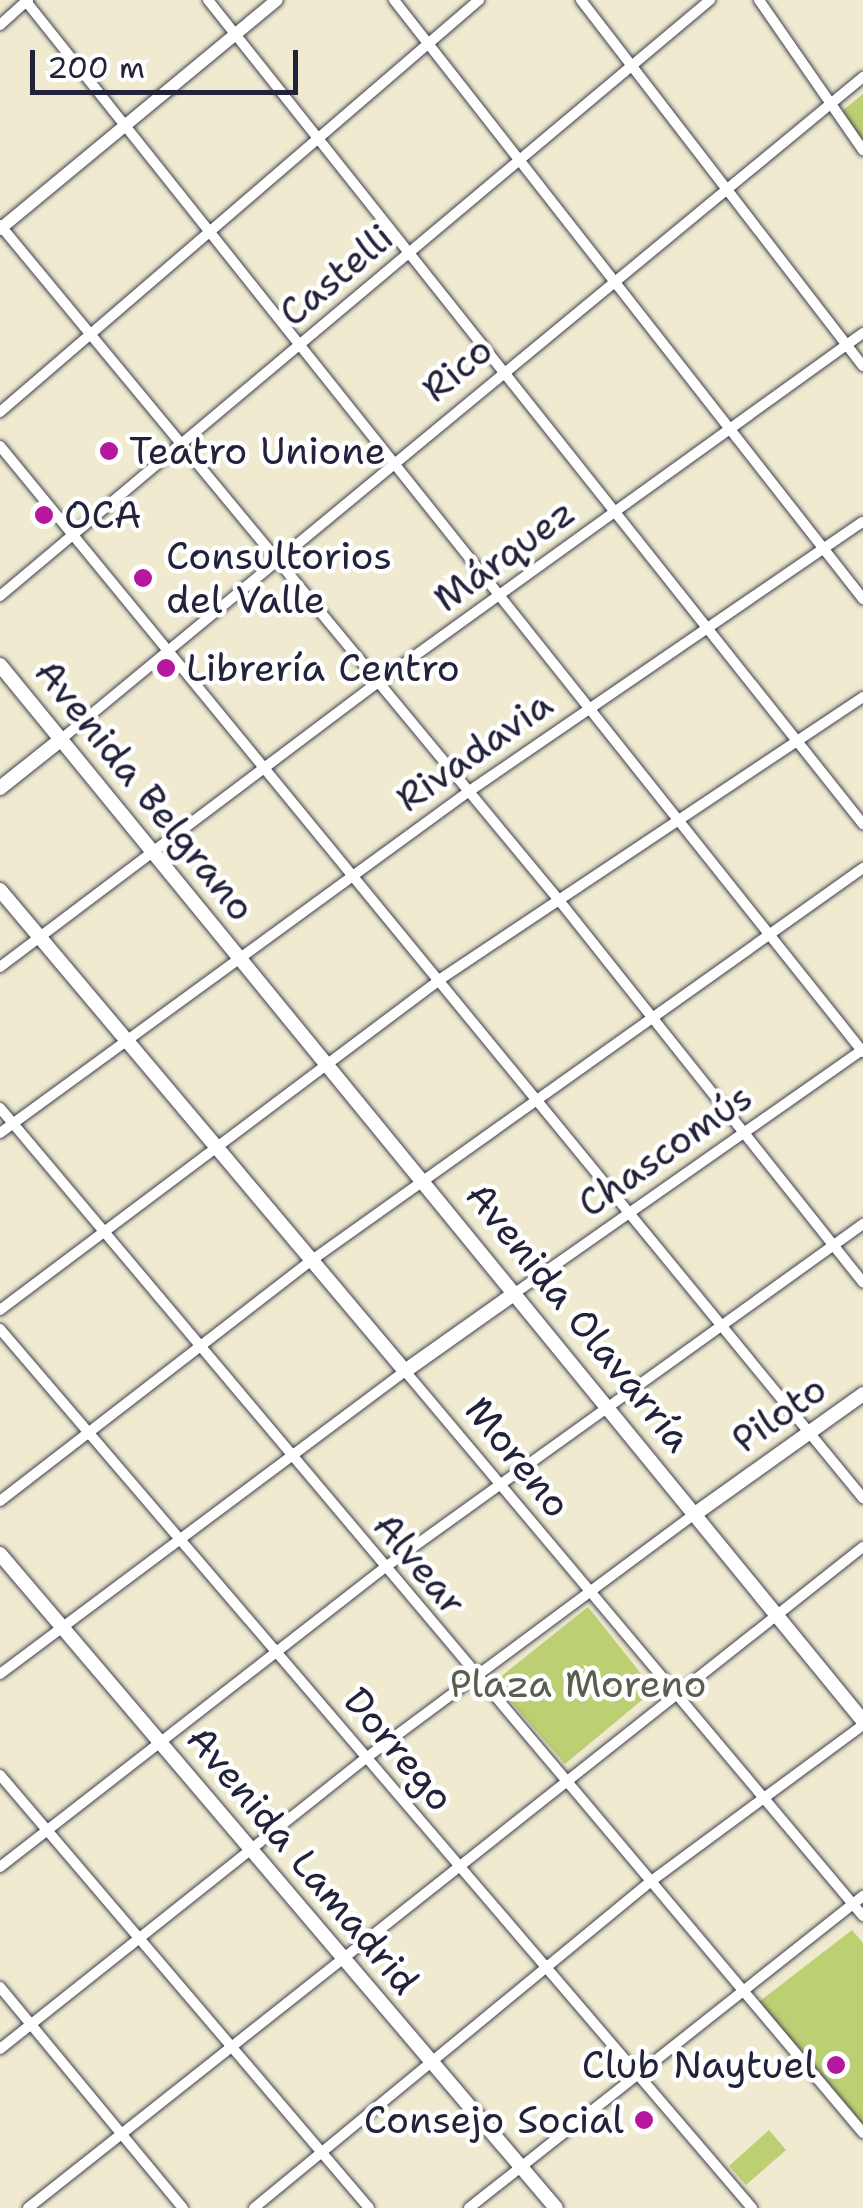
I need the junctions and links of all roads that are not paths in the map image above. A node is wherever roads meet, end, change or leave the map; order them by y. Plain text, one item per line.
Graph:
1 (208, 0) edge
2 (277, 0) edge
3 (394, 0) edge
4 (479, 0) edge
5 (581, 0) edge
6 (710, 0) edge
7 (759, 0) edge
8 (26, 1) edge
9 (0, 25) edge
10 (236, 34) junction
11 (428, 44) junction
12 (632, 66) junction
13 (863, 77) edge
14 (830, 102) junction
15 (127, 125) junction
16 (320, 140) junction
17 (863, 150) edge
18 (518, 158) junction
19 (727, 190) junction
20 (1, 227) edge
21 (214, 230) junction
22 (410, 253) junction
23 (614, 281) junction
24 (863, 333) edge
25 (90, 335) junction
26 (302, 341) junction
27 (847, 345) junction
28 (863, 366) edge
29 (505, 371) junction
30 (0, 412) edge
31 (727, 426) junction
32 (180, 444) junction
33 (0, 446) edge
34 (397, 462) junction
35 (617, 510) junction
36 (863, 522) edge
37 (73, 534) junction
38 (824, 550) junction
39 (277, 560) junction
40 (0, 596) edge
41 (504, 596) junction
42 (863, 599) edge
43 (707, 627) junction
44 (168, 650) junction
45 (0, 665) edge
46 (377, 683) junction
47 (863, 696) edge
48 (589, 708) junction
49 (60, 741) junction
50 (796, 741) junction
51 (265, 767) junction
52 (0, 788) edge
53 (468, 792) junction
54 (678, 820) junction
55 (863, 824) edge
56 (153, 852) junction
57 (863, 868) edge
58 (354, 874) junction
59 (0, 890) edge
60 (558, 899) junction
61 (770, 936) junction
62 (40, 938) junction
63 (240, 956) junction
64 (0, 968) edge
65 (442, 978) junction
66 (654, 1017) junction
67 (125, 1037) junction
68 (862, 1051) edge
69 (329, 1063) junction
70 (538, 1098) junction
71 (0, 1108) edge
72 (13, 1123) junction
73 (0, 1133) edge
74 (746, 1133) junction
75 (217, 1148) junction
76 (428, 1181) junction
77 (632, 1213) junction
78 (863, 1224) edge
79 (104, 1232) junction
80 (833, 1245) junction
81 (312, 1260) junction
82 (863, 1282) edge
83 (515, 1294) junction
84 (0, 1310) edge
85 (721, 1326) junction
86 (0, 1330) edge
87 (199, 1348) junction
88 (405, 1371) junction
89 (863, 1394) edge
90 (609, 1406) junction
91 (90, 1432) junction
92 (807, 1433) junction
93 (290, 1456) junction
94 (500, 1484) junction
95 (863, 1498) edge
96 (0, 1501) edge
97 (696, 1514) junction
98 (178, 1540) junction
99 (863, 1547) edge
100 (0, 1554) edge
101 (384, 1568) junction
102 (588, 1594) junction
103 (775, 1614) junction
104 (62, 1628) junction
105 (275, 1650) junction
106 (0, 1674) edge
107 (476, 1677) junction
108 (674, 1692) junction
109 (863, 1723) edge
110 (159, 1740) junction
111 (366, 1758) junction
112 (0, 1775) edge
113 (562, 1779) junction
114 (761, 1796) junction
115 (45, 1830) junction
116 (251, 1850) junction
117 (0, 1866) edge
118 (458, 1866) junction
119 (650, 1882) junction
120 (863, 1896) edge
121 (852, 1904) junction
122 (863, 1916) edge
123 (138, 1938) junction
124 (342, 1960) junction
125 (544, 1967) junction
126 (0, 1988) edge
127 (740, 1988) junction
128 (30, 2023) junction
129 (0, 2049) edge
130 (231, 2051) junction
131 (432, 2062) junction
132 (636, 2073) junction
133 (863, 2133) edge
134 (122, 2134) junction
135 (320, 2155) junction
136 (521, 2166) junction
137 (28, 2208) edge
138 (182, 2208) edge
139 (254, 2208) edge
140 (368, 2208) edge
141 (469, 2208) edge
142 (556, 2208) edge
143 (752, 2208) edge

1 - 10 street
2 - 10 street
3 - 11 street
4 - 11 street
5 - 12 street
6 - 12 street, Castelli
7 - 14 street
8 - 9 street
8 - 15 street
10 - 15 street
10 - 16 street
11 - 16 street
11 - 18 street
12 - 18 street, Castelli
12 - 19 street
13 - 14 street, Rico
14 - 17 street
14 - 19 street, Rico
15 - 20 street
15 - 21 street
16 - 21 street
16 - 22 street
18 - 22 street, Castelli
18 - 23 street
19 - 23 street, Rico
19 - 27 street
20 - 25 street
21 - 25 street
21 - 26 street
22 - 26 street, Castelli
22 - 29 street
23 - 29 street, Rico
23 - 31 street
24 - 27 street, Márquez
25 - 30 street
25 - 32 street
26 - 32 street, Castelli
26 - 34 street
27 - 28 street
27 - 31 street, Márquez
29 - 34 street, Rico
29 - 35 street
31 - 35 street, Márquez
31 - 38 street
32 - 37 street, Castelli
32 - 39 street
33 - 37 street
34 - 39 street, Rico
34 - 41 street
35 - 41 street, Márquez
35 - 43 street
36 - 38 street, Rivadavia
37 - 40 street, Castelli
37 - 44 street
38 - 42 street
38 - 43 street, Rivadavia
39 - 44 street, Rico
39 - 46 street
41 - 46 street, Márquez
41 - 48 street
43 - 48 street, Rivadavia
43 - 50 street
44 - 49 street, Rico
44 - 51 street
45 - 49 main road, Avenida Belgrano
46 - 51 street, Márquez
46 - 53 street
47 - 50 street
48 - 53 street, Rivadavia
48 - 54 street
49 - 52 main road, Rico
49 - 56 main road, Avenida Belgrano
50 - 54 street
50 - 55 street
51 - 56 street, Márquez
51 - 58 street
53 - 58 street, Rivadavia
53 - 60 street
54 - 60 street
54 - 61 street
56 - 62 street, Márquez
56 - 63 main road, Avenida Belgrano
57 - 61 street
58 - 63 street, Rivadavia
58 - 65 street
59 - 62 main road, Moreno
60 - 65 street
60 - 66 street
61 - 66 street
61 - 68 street
62 - 64 street, Márquez
62 - 67 main road, Moreno
63 - 67 street, Rivadavia
63 - 69 main road, Avenida Olavarría
65 - 69 street
65 - 70 street
66 - 70 street
66 - 74 street
67 - 72 street, Rivadavia
67 - 75 main road, Moreno
68 - 74 street, Chascomús
69 - 75 street
69 - 76 main road, Avenida Olavarría
70 - 76 street
70 - 77 street
71 - 72 street, Alvear
72 - 73 street, Rivadavia
72 - 79 street, Alvear
74 - 77 street, Chascomús
74 - 80 street
75 - 79 street
75 - 81 main road, Moreno
76 - 81 street
76 - 83 main road, Avenida Olavarría
77 - 83 street, Chascomús
77 - 85 street
78 - 80 street
79 - 84 street
79 - 87 street, Alvear
80 - 82 street
80 - 85 street
81 - 87 street
81 - 88 main road, Moreno
83 - 88 main road, Chascomús
83 - 90 main road, Avenida Olavarría
85 - 90 street
85 - 92 street
86 - 91 street, Dorrego
87 - 91 street
87 - 93 street, Alvear
88 - 93 street
88 - 94 street, Moreno
89 - 92 main road, Piloto
90 - 94 street
90 - 97 main road, Avenida Olavarría
91 - 96 street
91 - 98 street, Dorrego
92 - 95 street
92 - 97 main road, Piloto
93 - 98 street
93 - 101 street, Alvear
94 - 101 street
94 - 102 street, Moreno
97 - 102 street, Piloto
97 - 103 main road, Avenida Olavarría
98 - 104 street
98 - 105 street, Dorrego
99 - 103 street
100 - 104 main road, Avenida Lamadrid
101 - 105 street
101 - 107 street, Alvear
102 - 107 street, Piloto
102 - 108 street, Moreno
103 - 108 street
103 - 109 main road, Avenida Olavarría
104 - 106 street
104 - 110 main road, Avenida Lamadrid
105 - 110 street
105 - 111 street, Dorrego
107 - 111 street, Piloto
107 - 113 street, Alvear
108 - 113 street
108 - 114 street, Moreno
109 - 114 street
110 - 115 street
110 - 116 main road, Avenida Lamadrid
111 - 116 street, Piloto
111 - 118 street, Dorrego
112 - 115 street
113 - 118 street
113 - 119 street, Alvear
114 - 119 street
114 - 121 street, Moreno
115 - 117 street
115 - 123 street
116 - 123 street, Piloto
116 - 124 main road, Avenida Lamadrid
118 - 124 street
118 - 125 street, Dorrego
119 - 125 street
119 - 127 street, Alvear
120 - 121 street
121 - 122 street, Moreno
121 - 127 street
123 - 128 street, Piloto
123 - 130 street
124 - 130 street
124 - 131 main road, Avenida Lamadrid
125 - 131 street
125 - 132 street, Dorrego
126 - 128 street
127 - 132 street
127 - 133 street, Alvear
128 - 129 street, Piloto
128 - 134 street
130 - 134 street
130 - 135 street
131 - 135 street
131 - 136 main road, Avenida Lamadrid
132 - 136 street
132 - 143 street, Dorrego
134 - 137 street
134 - 138 street
135 - 139 street
135 - 140 street
136 - 141 street
136 - 142 main road, Avenida Lamadrid

